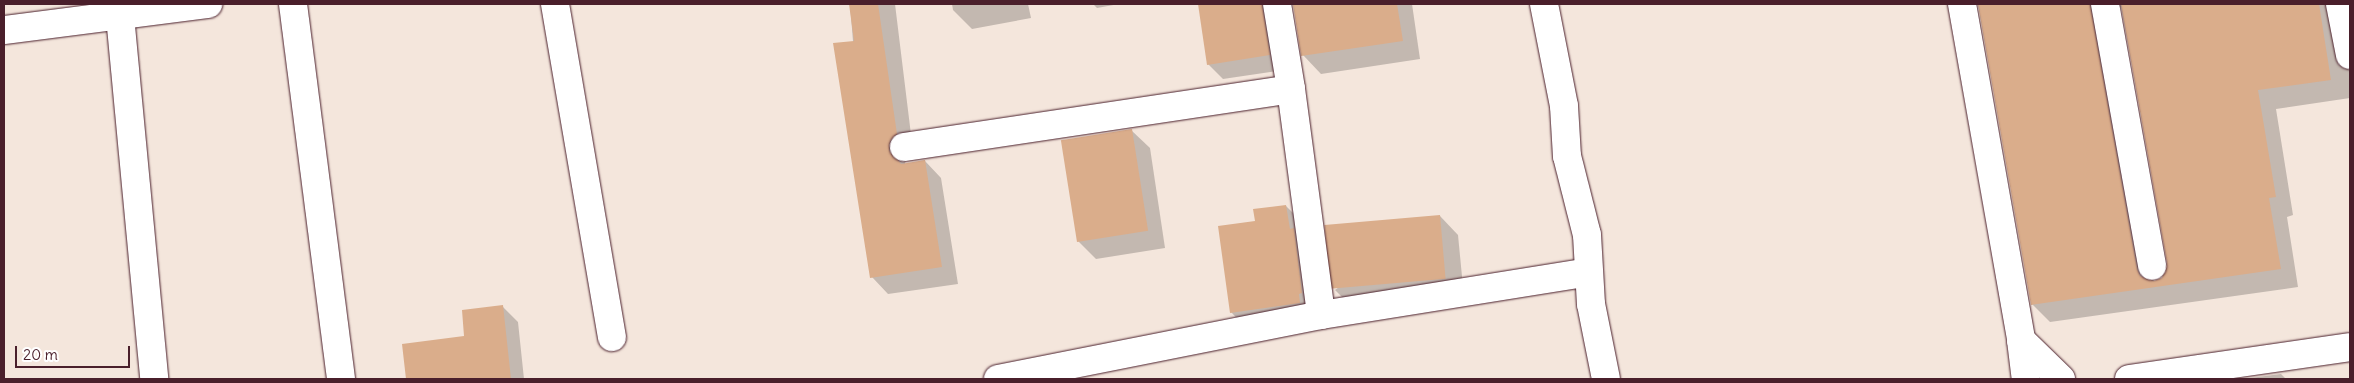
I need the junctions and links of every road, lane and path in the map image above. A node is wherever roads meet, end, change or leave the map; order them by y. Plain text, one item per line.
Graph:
1 (208, 4) edge
2 (293, 4) edge
3 (556, 4) edge
4 (1277, 4) edge
5 (1544, 4) edge
6 (1962, 4) edge
7 (2105, 4) edge
8 (2340, 4) edge
9 (120, 16) junction
10 (4, 30) edge
11 (2350, 55) edge
12 (1292, 89) junction
13 (904, 147) dead end
14 (2152, 266) dead end
15 (1588, 272) junction
16 (1321, 315) junction
17 (612, 337) dead end
18 (2021, 340) junction
19 (2350, 347) edge
20 (154, 379) edge
21 (341, 379) edge
22 (998, 379) edge
23 (1606, 379) edge
24 (2026, 379) edge
25 (2061, 379) edge
26 (2129, 379) edge

1 - 9 street
2 - 21 street
3 - 17 street
4 - 12 street
5 - 15 street
6 - 18 street
7 - 14 street
8 - 11 street
9 - 10 street
9 - 20 street
12 - 13 street
12 - 16 street
15 - 16 street
15 - 23 street
16 - 22 street
18 - 24 street
18 - 25 street
19 - 26 street

